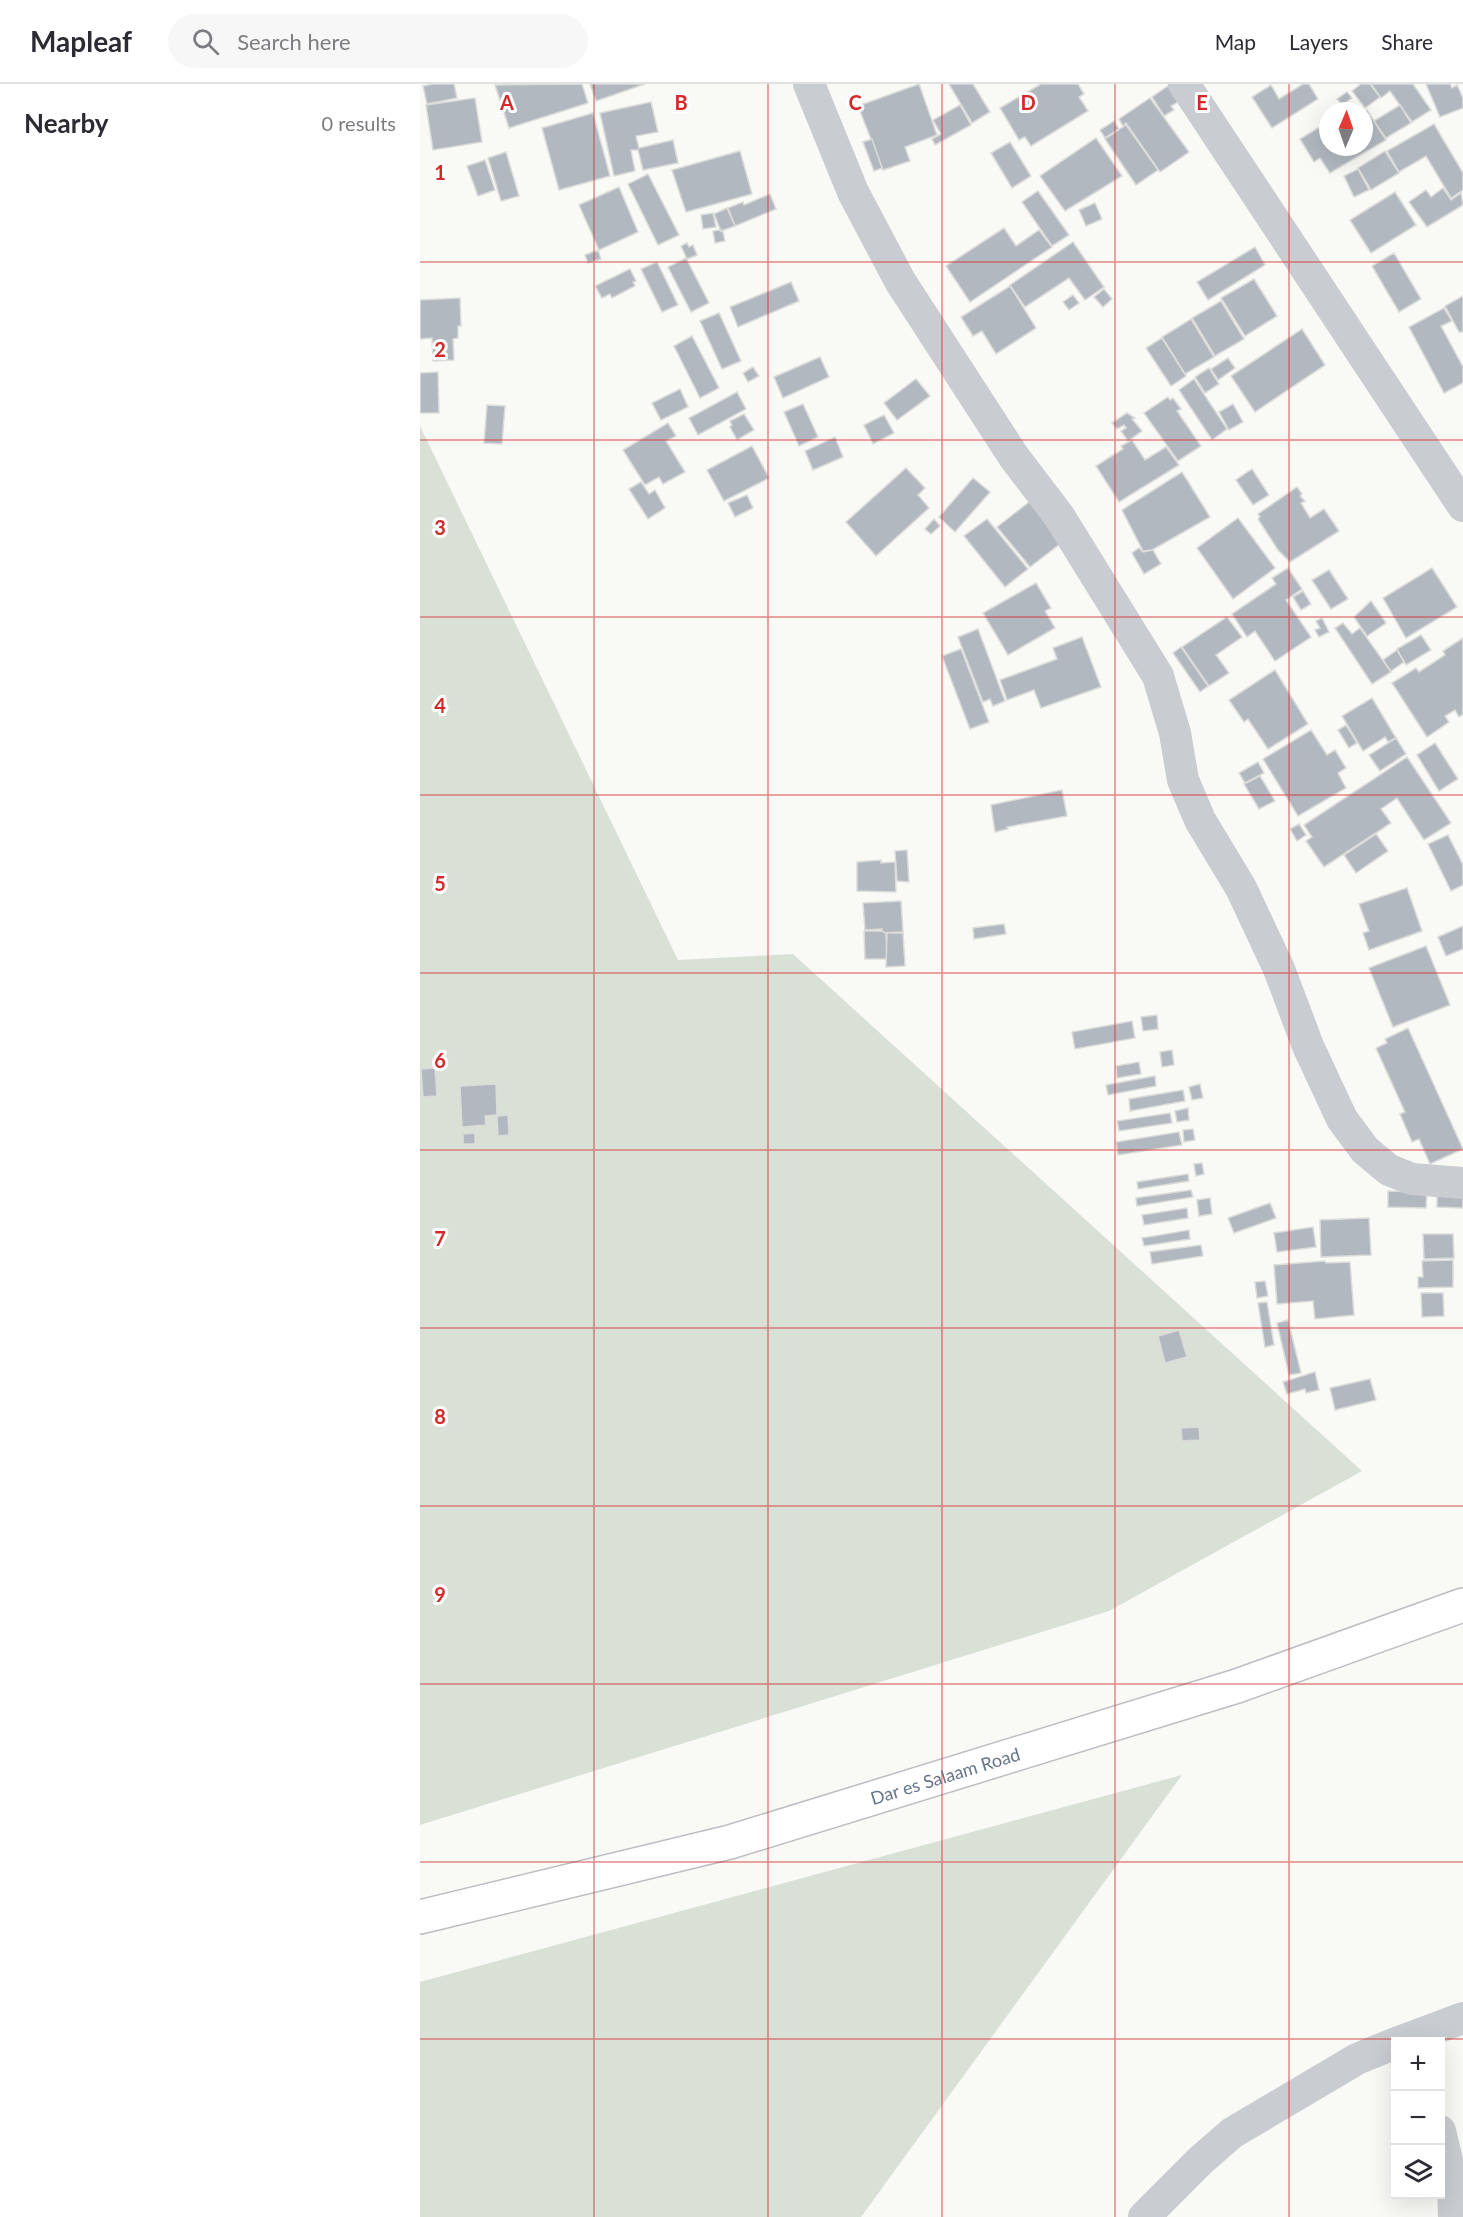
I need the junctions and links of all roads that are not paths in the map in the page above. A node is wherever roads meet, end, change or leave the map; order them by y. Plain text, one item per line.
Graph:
1 (809, 84) edge
2 (1184, 84) edge
3 (1455, 475) edge
4 (1463, 506) edge
5 (1463, 1183) edge
6 (1463, 1605) edge
7 (420, 1917) edge
8 (1463, 2018) edge
9 (1416, 2037) edge
10 (1391, 2046) edge
11 (1443, 2145) edge
12 (1144, 2217) edge
13 (1454, 2217) edge

1 - 5 street
2 - 3 street
3 - 4 street
6 - 7 highway, Dar es Salaam Road
8 - 9 street
10 - 12 street
11 - 13 street

